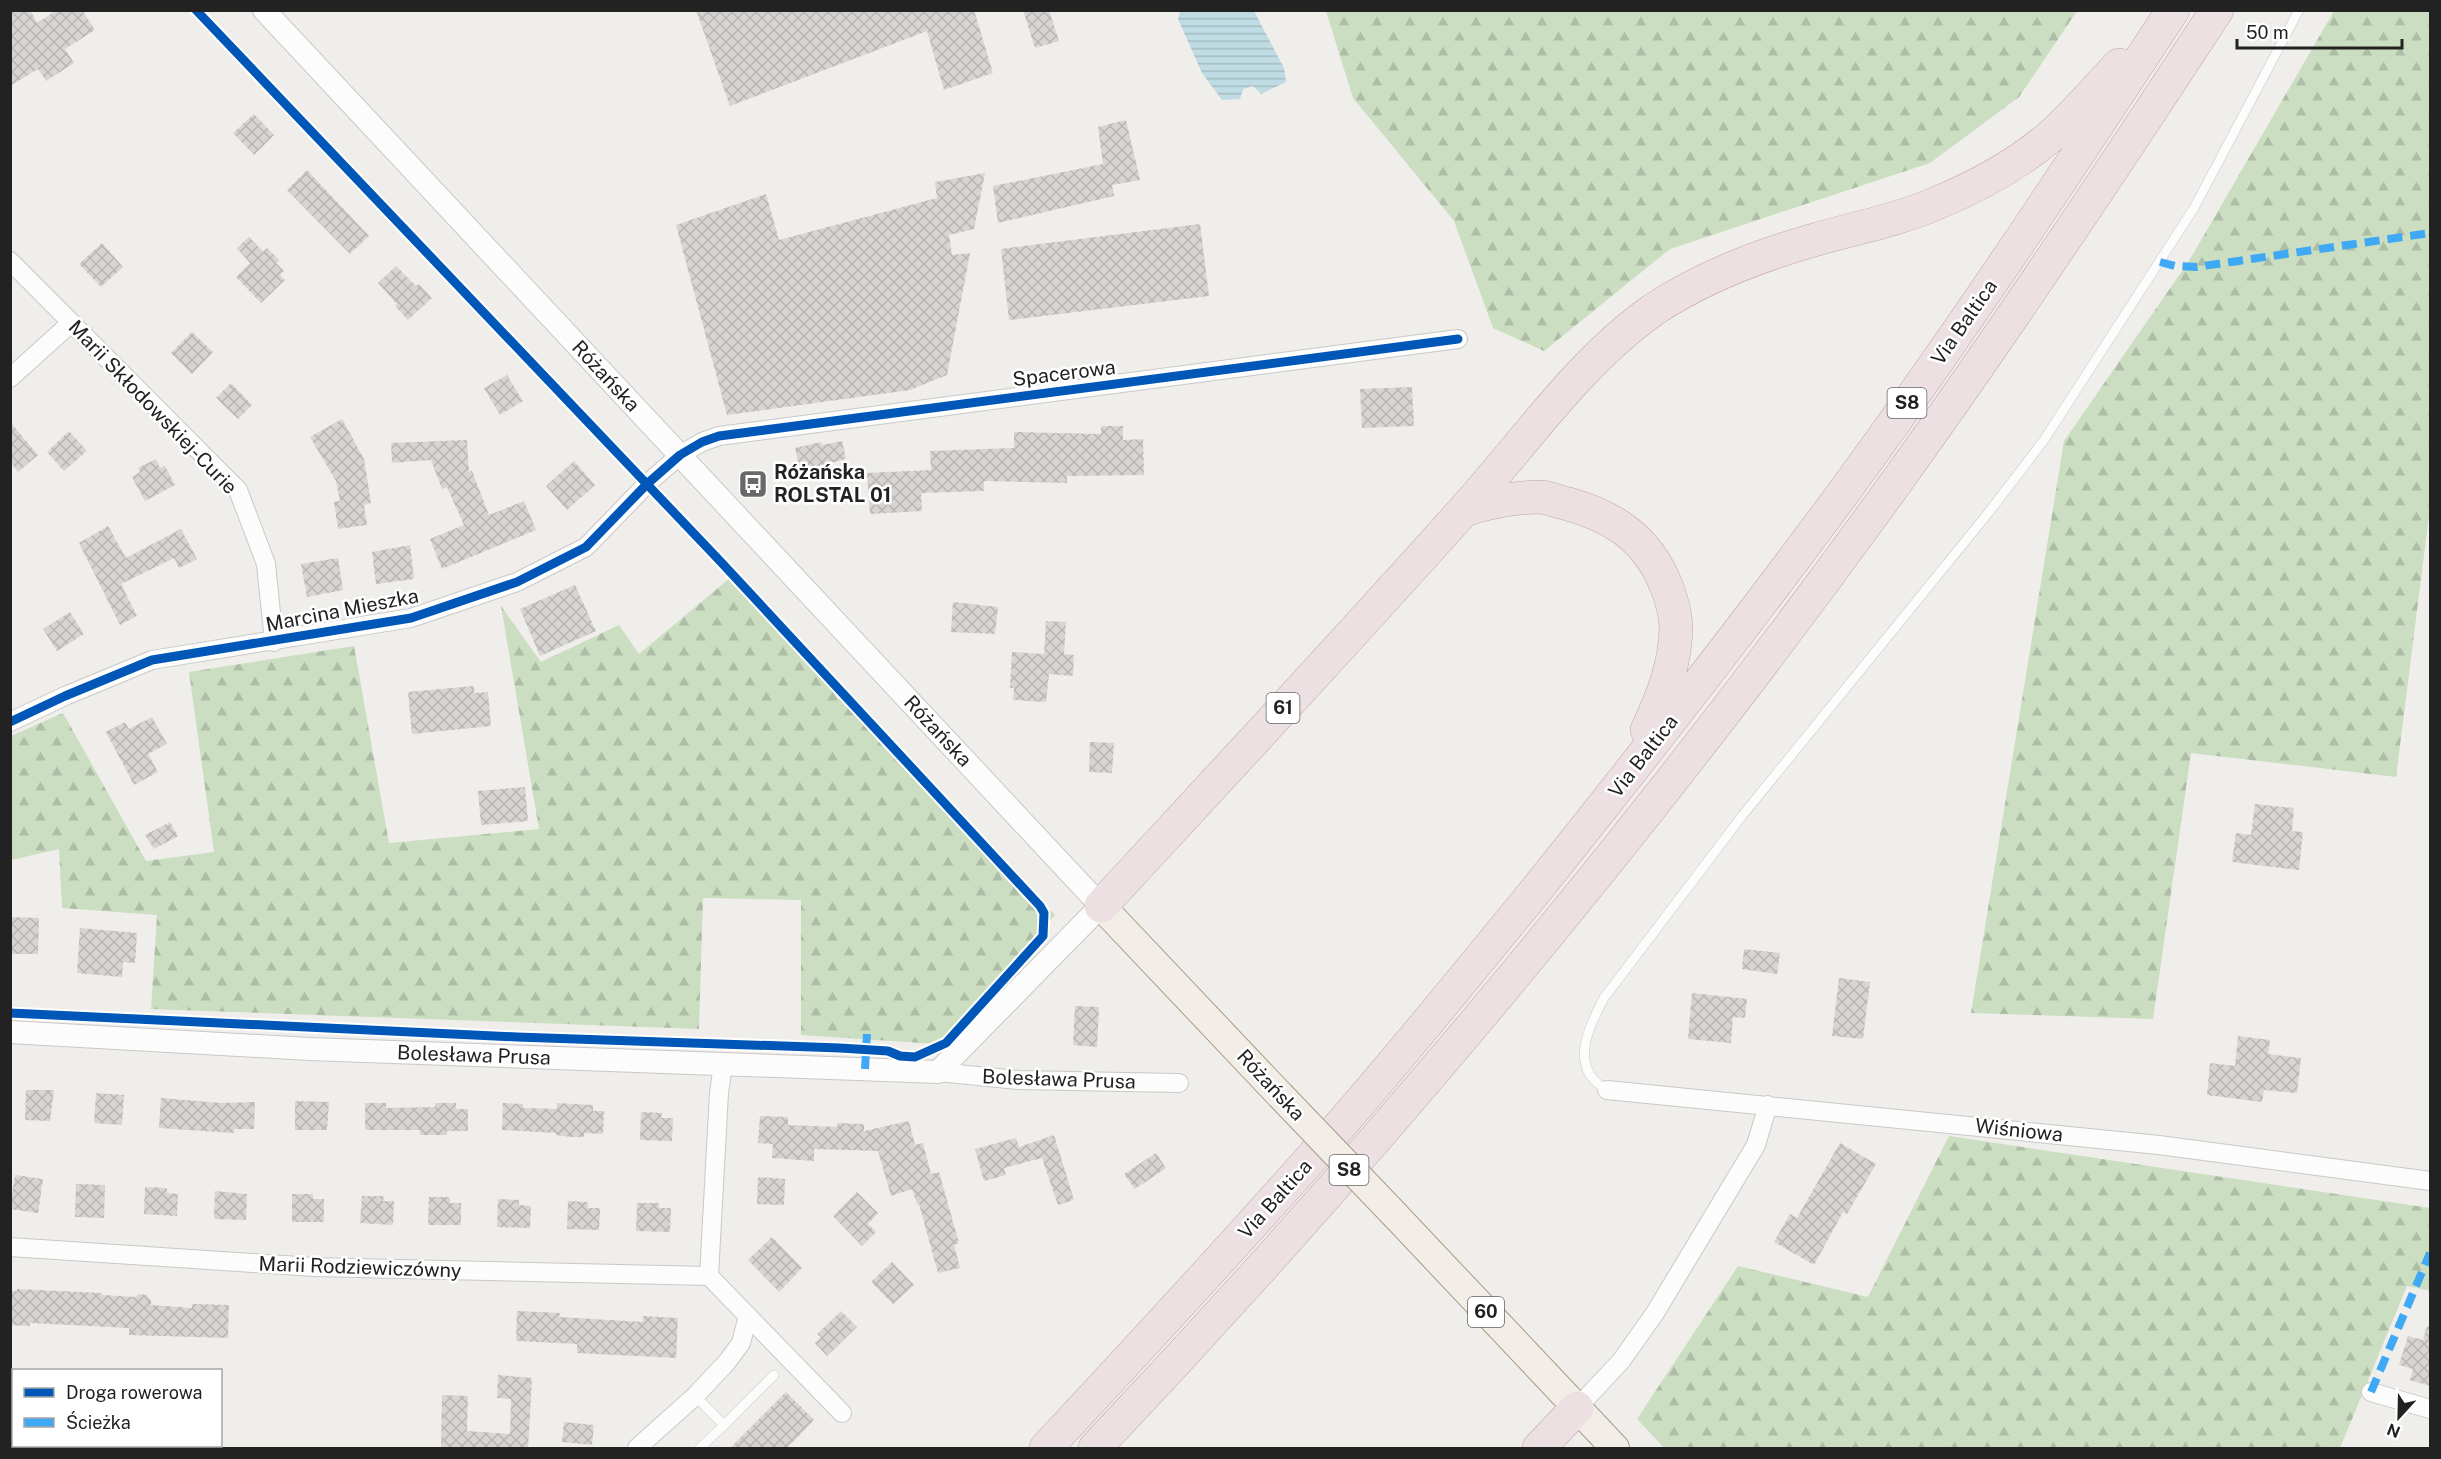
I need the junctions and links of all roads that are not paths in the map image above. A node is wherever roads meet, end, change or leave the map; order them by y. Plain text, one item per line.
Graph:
1 (264, 10) edge
2 (2172, 10) edge
3 (2217, 10) edge
4 (2299, 10) edge
5 (10, 261) edge
6 (71, 323) junction
7 (1458, 339) dead end
8 (10, 378) edge
9 (680, 455) junction
10 (1464, 510) junction
11 (274, 642) junction
12 (10, 722) edge
13 (1623, 782) junction
14 (1101, 906) junction
15 (10, 1032) edge
16 (723, 1064) junction
17 (938, 1072) junction
18 (1179, 1083) dead end
19 (1607, 1090) joint
20 (1768, 1105) junction
21 (2430, 1181) edge
22 (10, 1247) edge
23 (709, 1276) junction
24 (748, 1316) junction
25 (774, 1375) dead end
26 (2371, 1392) dead end
27 (695, 1396) junction
28 (1577, 1408) junction
29 (2430, 1409) edge
30 (842, 1413) dead end
31 (724, 1425) junction
32 (638, 1449) edge
33 (700, 1449) edge
34 (1046, 1449) edge
35 (1095, 1449) edge
36 (1539, 1449) edge
37 (1616, 1449) edge

1 - 9 street, Różańska
2 - 10 highway
2 - 13 highway, Via Baltica / S8
3 - 35 highway, Via Baltica / S8
4 - 19 lane
5 - 6 street, Marii Skłodowskiej-Curie
6 - 8 street
6 - 11 street, Marii Skłodowskiej-Curie
7 - 9 street, Spacerowa
9 - 11 street, Marcina Mieszka
9 - 14 street, Różańska
10 - 13 highway
10 - 14 highway, 61
11 - 12 street, Marcina Mieszka
13 - 34 highway, Via Baltica / S8
14 - 17 street, Bolesława Prusa
14 - 28 main road, Różańska / 60, bridge
15 - 16 street, Bolesława Prusa
16 - 17 street, Bolesława Prusa
16 - 23 street
17 - 18 street, Bolesława Prusa
19 - 20 street, Wiśniowa
20 - 21 street, Wiśniowa
20 - 28 street
22 - 23 street, Marii Rodziewiczówny
23 - 24 street
24 - 27 street
24 - 30 street
25 - 31 lane
26 - 29 street
27 - 31 lane
27 - 32 street
28 - 36 highway
28 - 37 main road, Różańska / 60
31 - 33 lane

